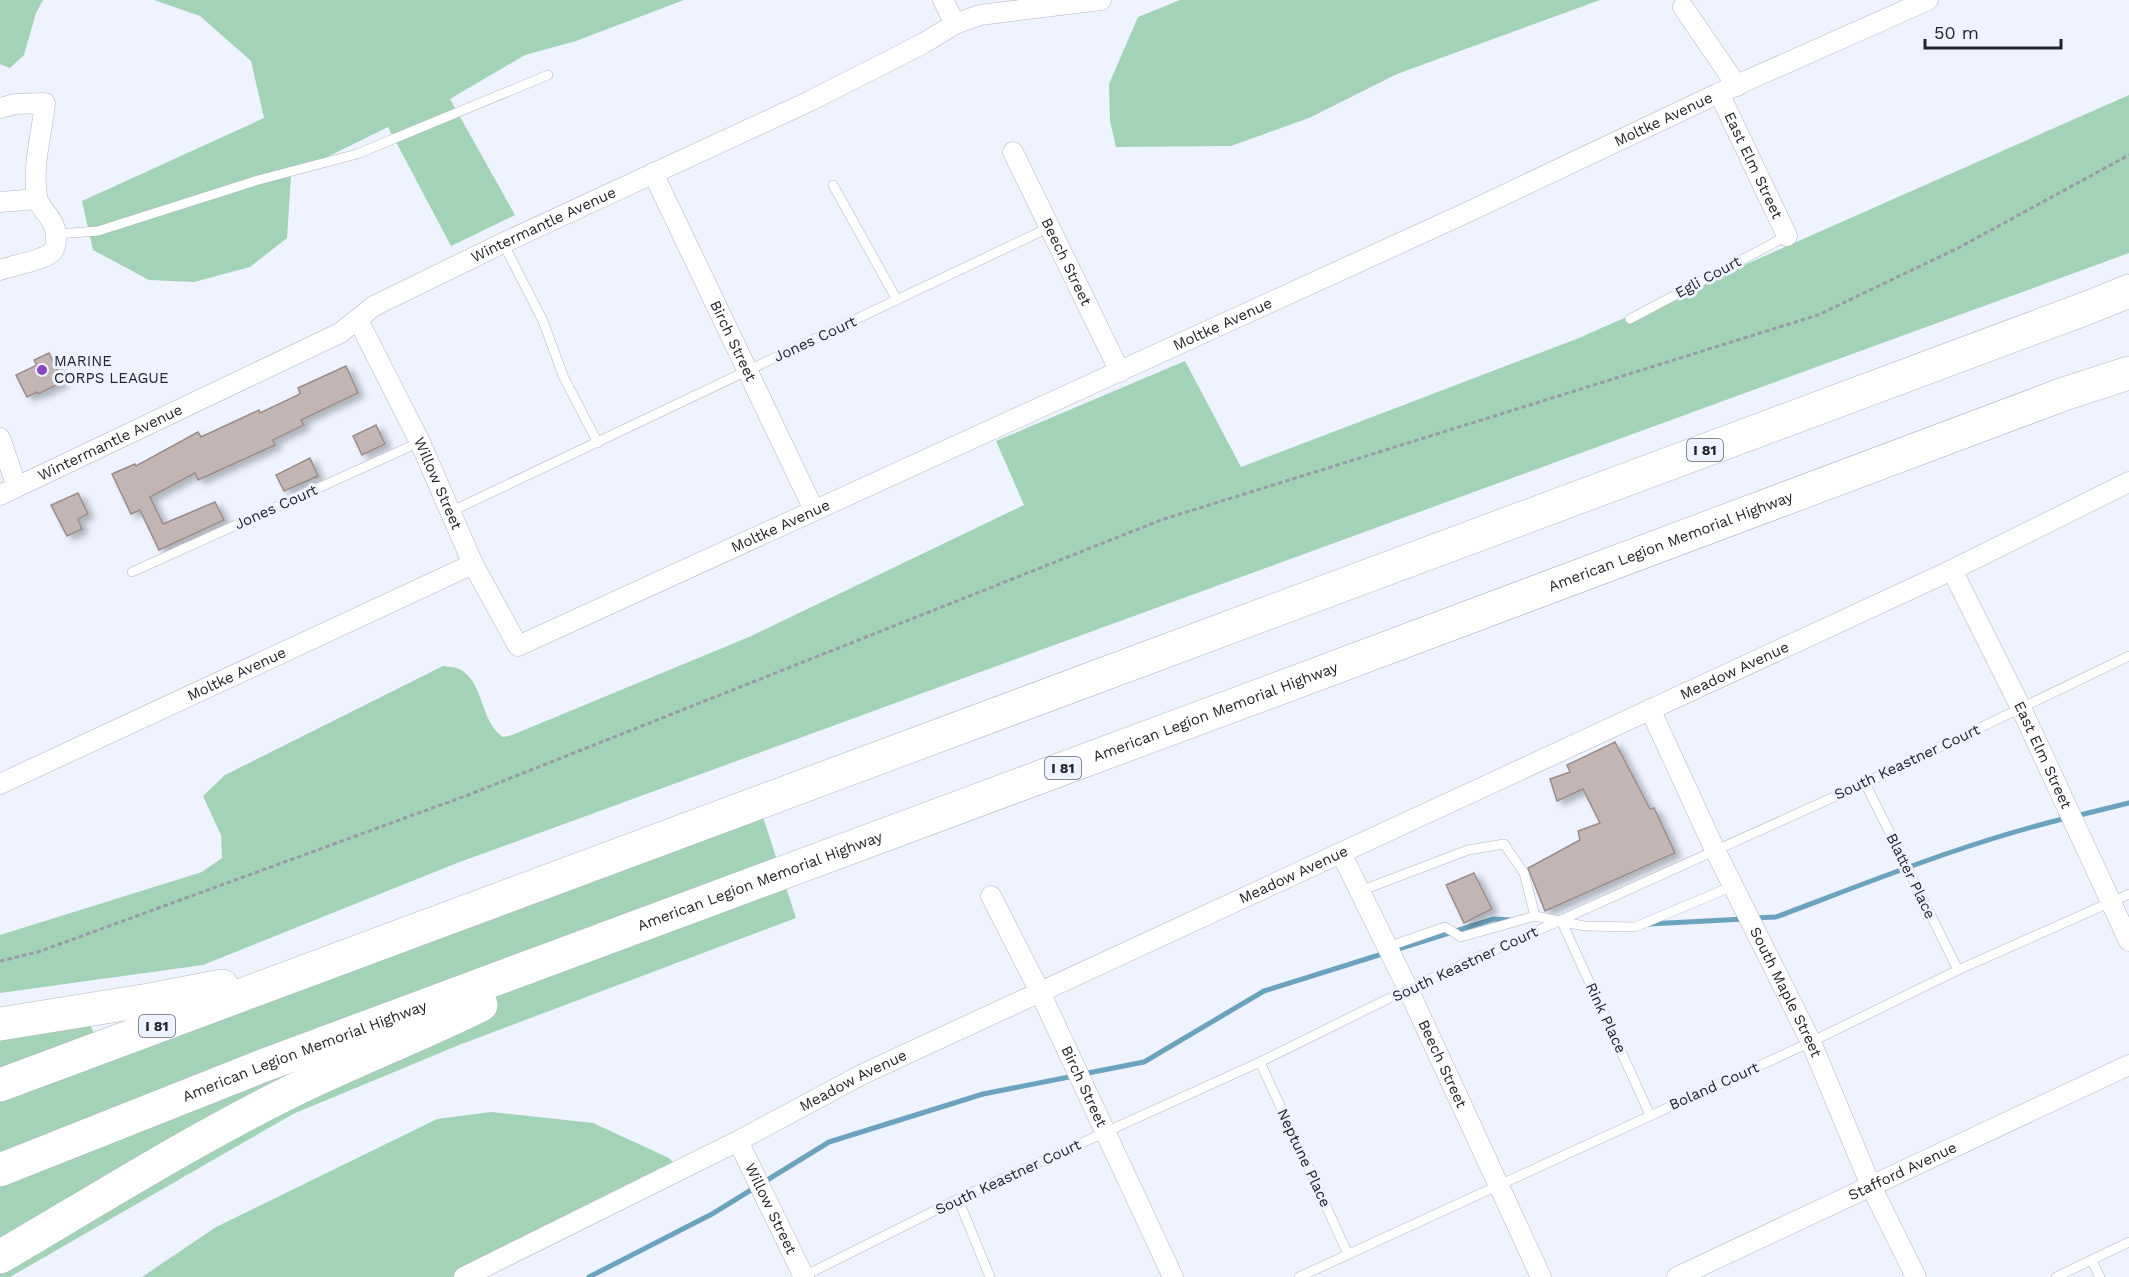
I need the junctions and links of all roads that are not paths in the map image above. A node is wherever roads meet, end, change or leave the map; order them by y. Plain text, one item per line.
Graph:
1 (943, 0) edge
2 (1101, 0) edge
3 (1928, 0) edge
4 (1683, 7) dead end
5 (955, 24) junction
6 (548, 75) dead end
7 (1728, 89) junction
8 (0, 108) edge
9 (1013, 152) dead end
10 (653, 172) junction
11 (833, 185) dead end
12 (37, 199) junction
13 (0, 202) edge
14 (1048, 228) junction
15 (56, 234) junction
16 (1787, 236) joint
17 (503, 243) junction
18 (0, 270) edge
19 (2129, 291) edge
20 (897, 300) junction
21 (1630, 319) dead end
22 (358, 320) junction
23 (748, 370) junction
24 (1120, 372) junction
25 (2129, 373) edge
26 (0, 438) edge
27 (420, 442) junction
28 (598, 443) junction
29 (2129, 482) edge
30 (8, 491) edge
31 (814, 510) junction
32 (452, 511) junction
33 (473, 564) junction
34 (1952, 570) junction
35 (132, 572) dead end
36 (518, 646) joint
37 (2129, 656) edge
38 (2021, 708) junction
39 (1650, 709) junction
40 (1865, 783) junction
41 (0, 784) edge
42 (1715, 850) junction
43 (1341, 853) junction
44 (1733, 886) junction
45 (1360, 891) junction
46 (991, 896) dead end
47 (2120, 898) edge
48 (1535, 916) junction
49 (1561, 920) junction
50 (635, 927) junction
51 (2129, 941) edge
52 (1387, 947) junction
53 (315, 968) junction
54 (1958, 970) junction
55 (1408, 989) junction
56 (1040, 992) junction
57 (0, 1024) edge
58 (1810, 1042) junction
59 (1260, 1062) junction
60 (2129, 1065) edge
61 (0, 1084) edge
62 (1650, 1115) junction
63 (1105, 1131) junction
64 (738, 1141) junction
65 (0, 1170) edge
66 (1499, 1184) junction
67 (1870, 1186) junction
68 (958, 1199) junction
69 (2129, 1242) edge
70 (1348, 1254) junction
71 (0, 1257) edge
72 (2092, 1261) junction
73 (464, 1277) edge
74 (804, 1277) edge
75 (990, 1277) edge
76 (1173, 1277) edge
77 (1299, 1277) edge
78 (1541, 1277) edge
79 (1677, 1277) edge
80 (1917, 1277) edge
81 (2056, 1277) edge
82 (2100, 1277) edge

1 - 5 street
2 - 5 street, Wintermantle Avenue
3 - 7 street, Moltke Avenue
4 - 7 street, East Elm Street
5 - 10 street, Wintermantle Avenue
6 - 15 lane
7 - 16 street, East Elm Street
7 - 24 street, Moltke Avenue
8 - 12 street
9 - 14 street, Beech Street
10 - 17 street, Wintermantle Avenue
10 - 23 street, Birch Street
11 - 20 lane
12 - 13 street
12 - 15 street
14 - 20 lane, Jones Court
14 - 24 street, Beech Street
15 - 18 street
16 - 21 lane, Egli Court
17 - 22 street, Wintermantle Avenue
17 - 28 lane
19 - 53 highway, I 81
20 - 23 lane, Jones Court
22 - 27 street, Willow Street
22 - 30 street, Wintermantle Avenue
23 - 28 lane, Jones Court
23 - 31 street, Birch Street
24 - 31 street, Moltke Avenue
25 - 50 highway, American Legion Memorial Highway / I 81
26 - 30 street
27 - 32 street, Willow Street
27 - 35 lane, Jones Court
28 - 32 lane, Jones Court
29 - 34 street, Meadow Avenue
31 - 36 street, Moltke Avenue
32 - 33 street, Willow Street
33 - 36 street, Willow Street
33 - 41 street, Moltke Avenue
34 - 38 street, East Elm Street
34 - 39 street, Meadow Avenue
37 - 38 lane, South Keastner Court
38 - 40 lane, South Keastner Court
38 - 47 street, East Elm Street
39 - 42 street, South Maple Street
39 - 43 street, Meadow Avenue
40 - 42 lane, South Keastner Court
40 - 54 lane, Blatter Place
42 - 44 street, South Maple Street
42 - 49 lane, South Keastner Court
43 - 45 street, Beech Street
43 - 56 street, Meadow Avenue
44 - 49 lane
44 - 58 street, South Maple Street
45 - 48 lane
45 - 52 street, Beech Street
46 - 56 street, Birch Street
47 - 51 street, East Elm Street
47 - 54 lane, Boland Court
48 - 49 lane
48 - 52 lane
49 - 55 lane, South Keastner Court
49 - 62 lane, Rink Place
50 - 65 highway, American Legion Memorial Highway / I 81
50 - 71 highway
52 - 55 street, Beech Street
53 - 57 highway
53 - 61 highway, I 81
54 - 58 lane, Boland Court
55 - 59 lane, South Keastner Court
55 - 66 street, Beech Street
56 - 63 street, Birch Street
56 - 64 street, Meadow Avenue
58 - 62 lane, Boland Court
58 - 67 street, South Maple Street
59 - 63 lane, South Keastner Court
59 - 70 lane, Neptune Place
60 - 67 street, Stafford Avenue
62 - 66 lane, Boland Court
63 - 68 lane, South Keastner Court
63 - 76 street, Birch Street
64 - 73 street, Meadow Avenue
64 - 74 street, Willow Street
66 - 70 lane, Boland Court
66 - 78 street, Beech Street
67 - 79 street, Stafford Avenue
67 - 80 street, South Maple Street
68 - 74 lane, South Keastner Court
68 - 75 lane
69 - 72 lane
70 - 77 lane, Boland Court
72 - 81 lane
72 - 82 lane

